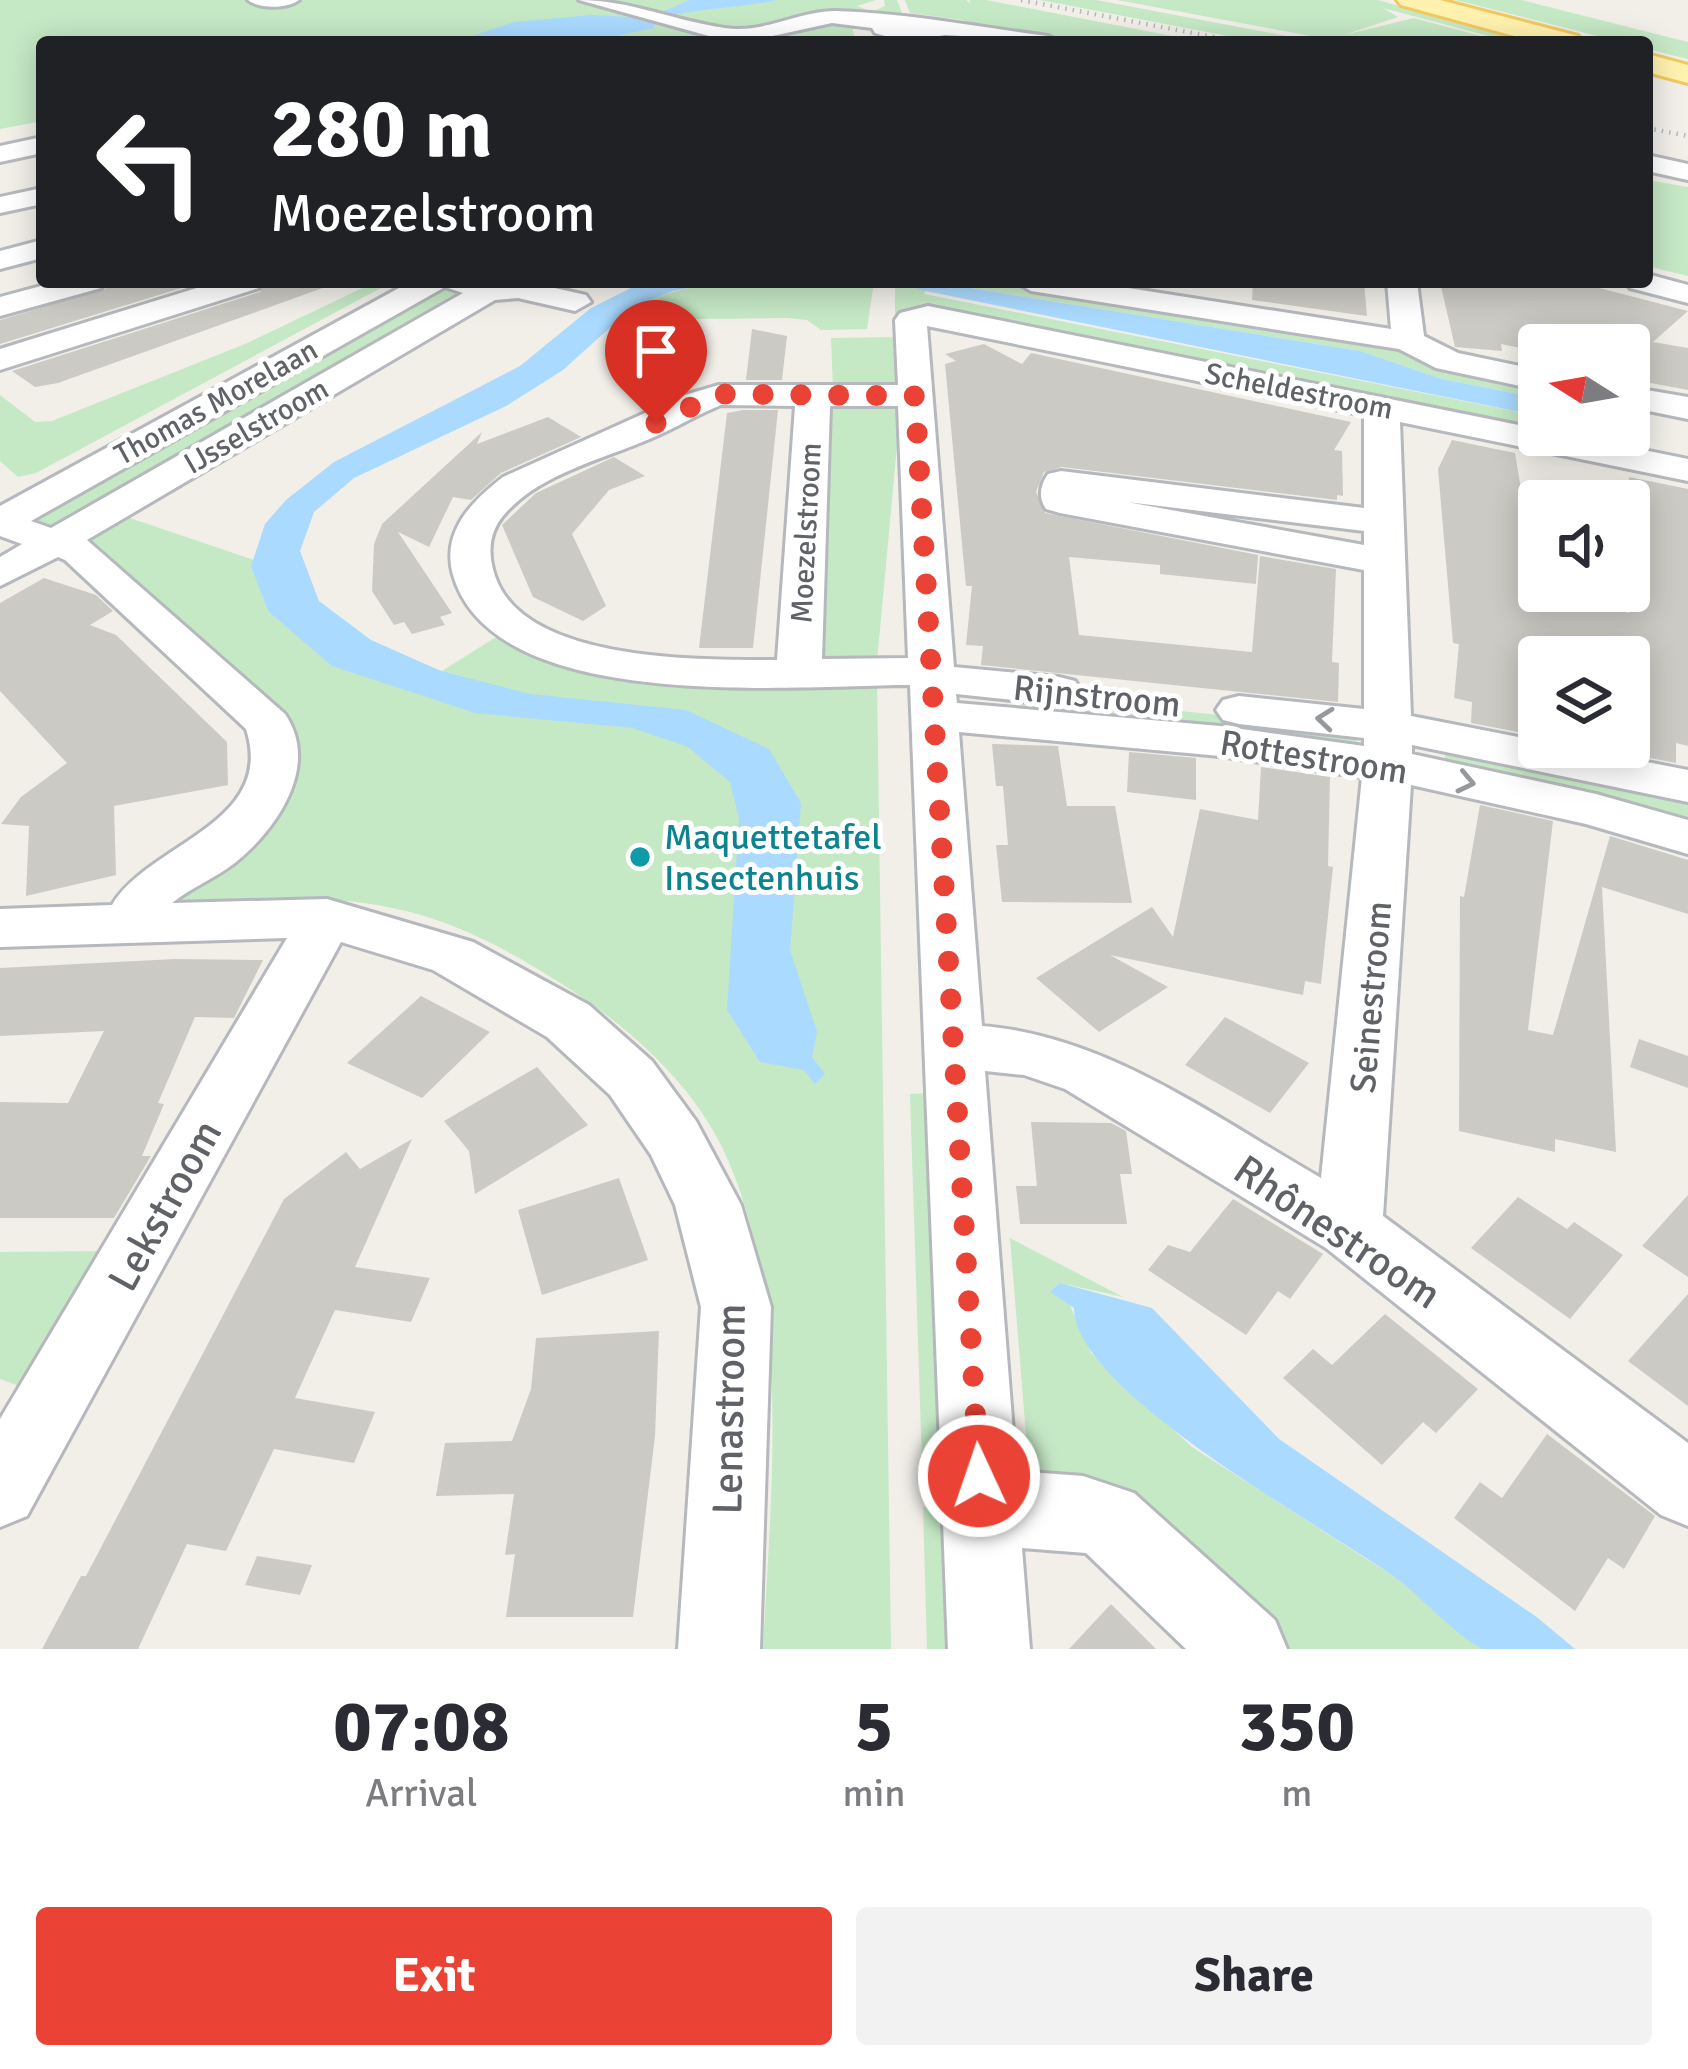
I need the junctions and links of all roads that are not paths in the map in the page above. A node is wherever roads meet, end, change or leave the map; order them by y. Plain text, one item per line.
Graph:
1 (258, 0) edge
2 (290, 0) edge
3 (589, 0) edge
4 (1410, 0) edge
5 (889, 36) edge
6 (987, 36) edge
7 (1545, 36) edge
8 (1653, 65) edge
9 (1688, 74) edge
10 (36, 146) edge
11 (0, 154) edge
12 (1653, 164) edge
13 (1688, 172) edge
14 (36, 197) edge
15 (0, 206) edge
16 (1653, 285) edge
17 (68, 288) edge
18 (229, 288) edge
19 (422, 288) edge
20 (488, 288) edge
21 (502, 288) edge
22 (1069, 288) edge
23 (1403, 288) edge
24 (1688, 294) edge
25 (575, 302) dead end
26 (0, 307) edge
27 (1408, 341) junction
28 (0, 360) edge
29 (1518, 376) edge
30 (813, 395) junction
31 (915, 396) junction
32 (1650, 401) edge
33 (1382, 408) junction
34 (1688, 408) edge
35 (1688, 470) edge
36 (1250, 505) junction
37 (0, 522) edge
38 (1206, 528) junction
39 (57, 541) junction
40 (1385, 542) junction
41 (0, 574) edge
42 (799, 670) junction
43 (932, 688) junction
44 (1389, 746) junction
45 (1688, 786) edge
46 (1688, 836) edge
47 (327, 918) junction
48 (131, 922) junction
49 (0, 928) edge
50 (953, 1046) junction
51 (1349, 1228) junction
52 (1688, 1489) edge
53 (0, 1490) edge
54 (981, 1507) junction
55 (719, 1649) edge
56 (989, 1649) edge
57 (1246, 1649) edge

1 - 2 street
3 - 5 street
4 - 7 main road
5 - 6 street
8 - 9 main road
10 - 11 street
12 - 13 street
14 - 15 street
16 - 24 street
17 - 26 street
18 - 28 street
19 - 37 street, Thomas Morelaan
20 - 39 street, IJsselstroom
21 - 25 street
22 - 27 street
23 - 27 street
27 - 29 street
30 - 31 street, Moezelstroom
30 - 42 street, Moezelstroom
30 - 42 street, Moezelstroom
31 - 33 street, Scheldestroom
31 - 43 street
32 - 34 street
33 - 35 street, Scheldestroom
33 - 40 street, Seinestroom
36 - 38 street
36 - 38 street
36 - 40 street
37 - 39 street
38 - 40 street
39 - 41 street, IJsselstroom
39 - 48 street
40 - 44 street, Seinestroom
42 - 43 street, Moezelstroom
43 - 44 street, Rottestroom
43 - 50 street
44 - 45 street
44 -> 46 street, Rottestroom
44 - 51 street, Seinestroom
47 - 48 street, Lenastroom
47 - 53 street, Lekstroom
47 - 55 street, Lenastroom
48 - 49 street, Lenastroom
50 - 51 street, Rhônestroom
50 - 54 street
51 - 52 street, Rhônestroom
54 - 56 street
54 - 57 street

